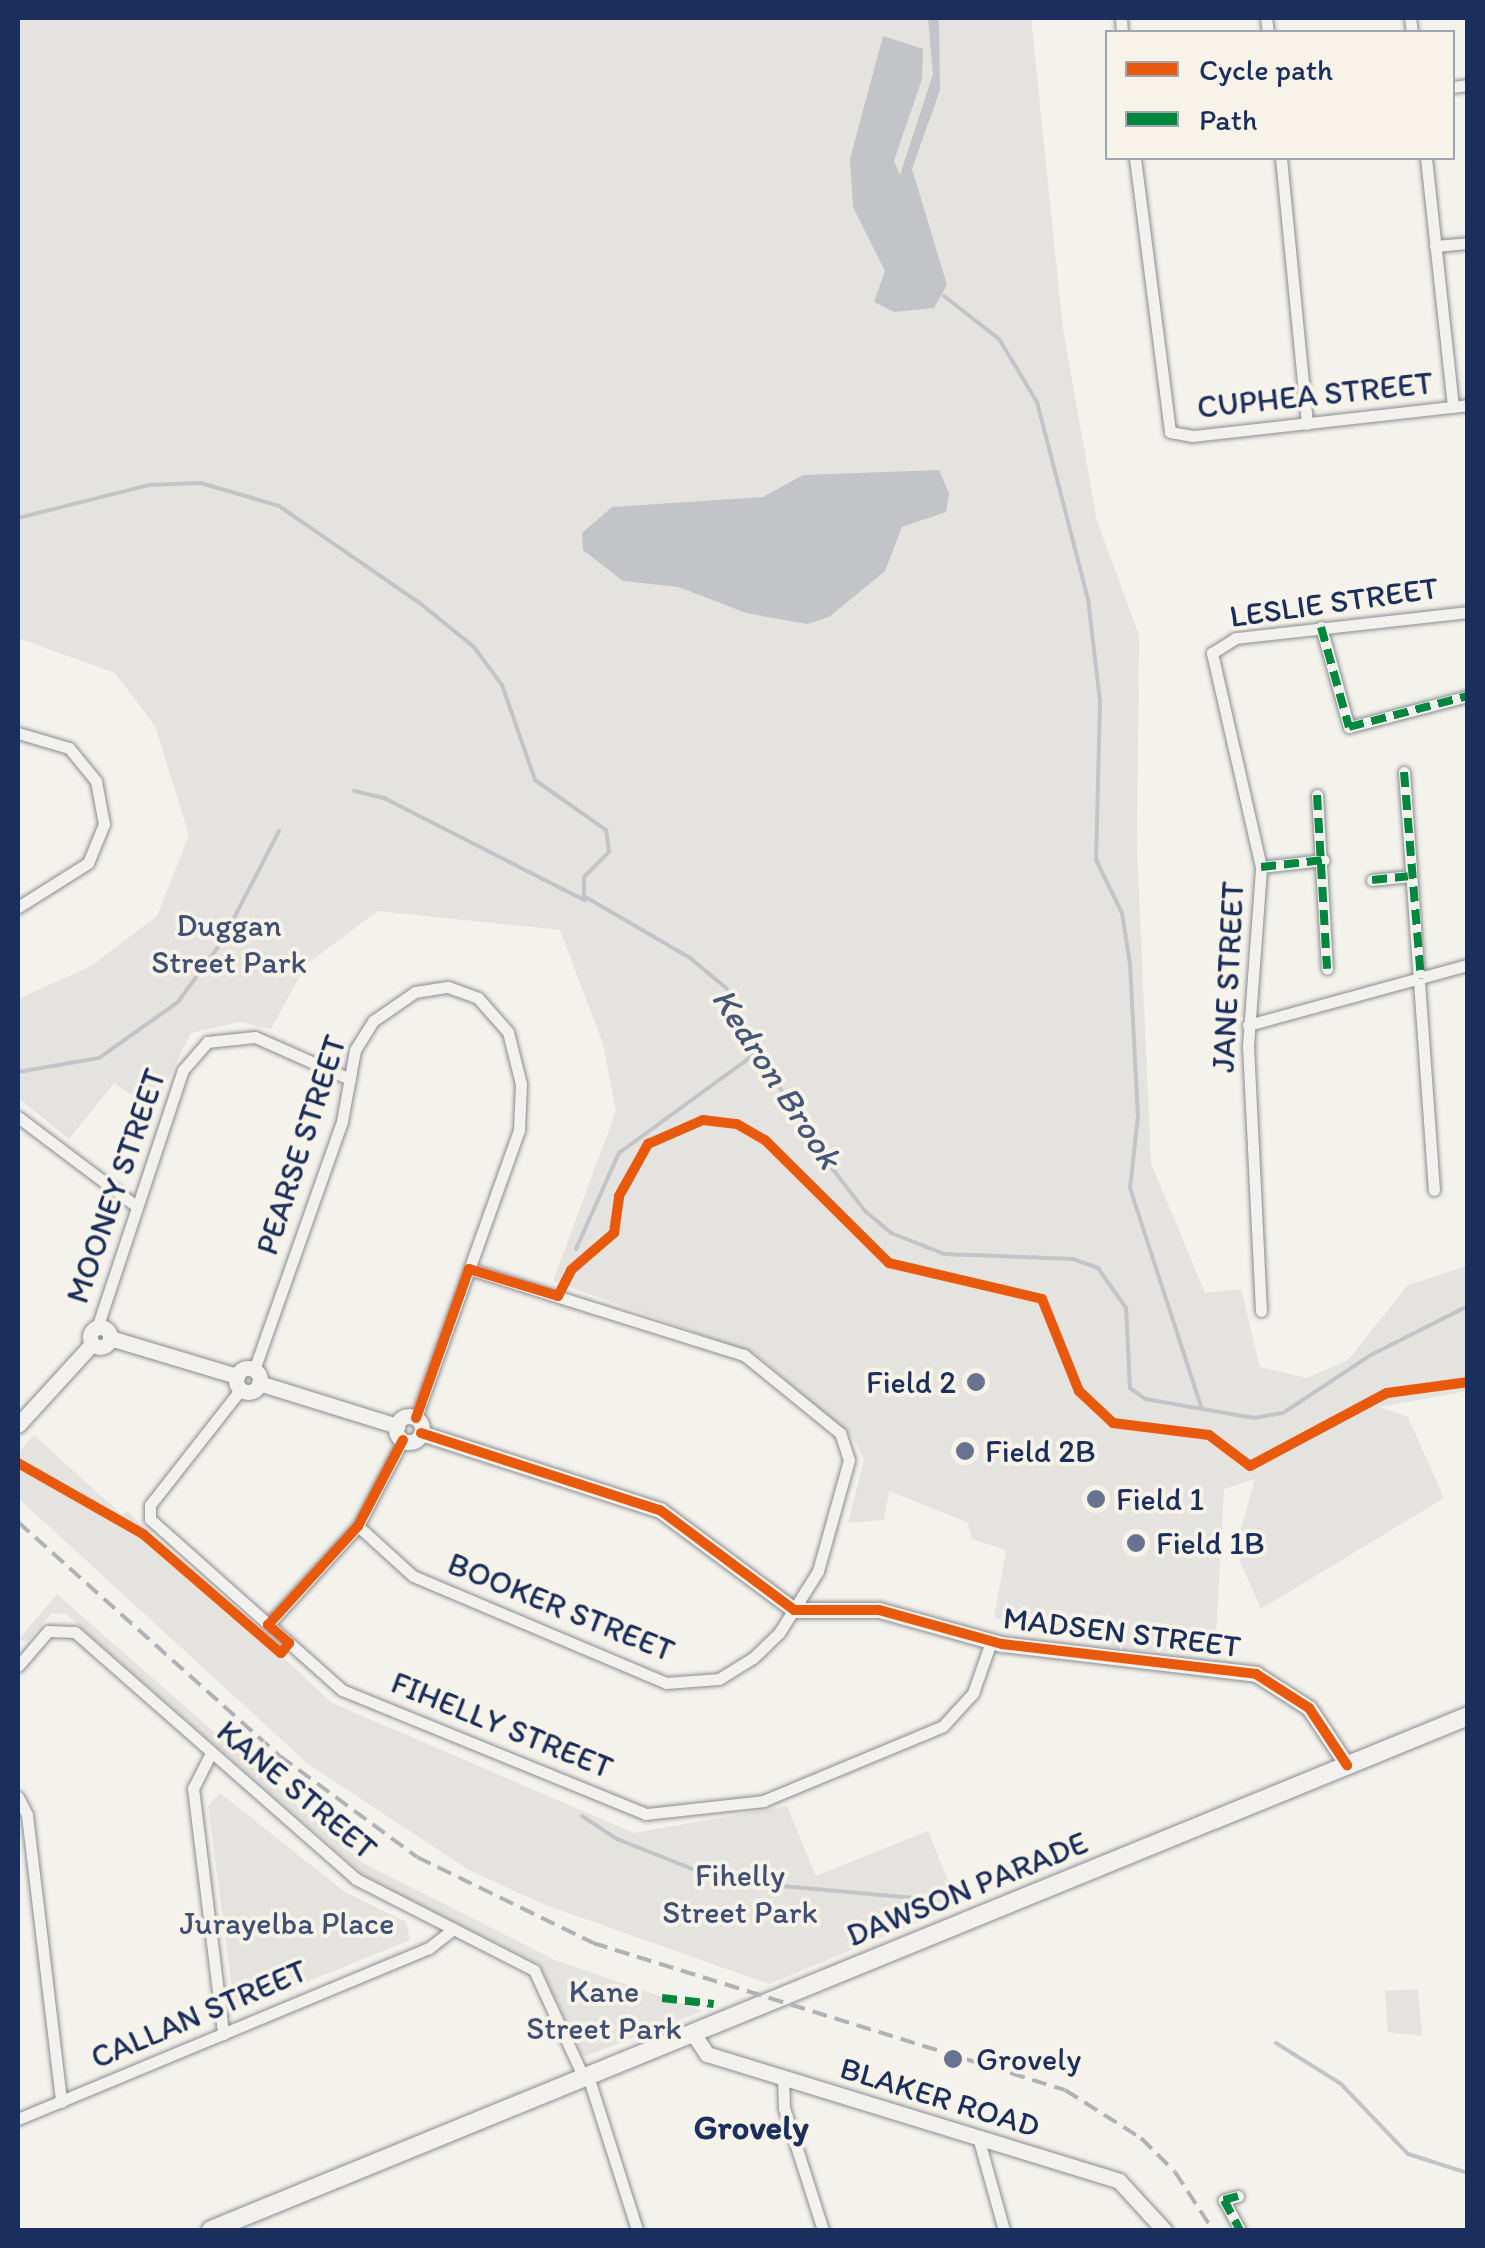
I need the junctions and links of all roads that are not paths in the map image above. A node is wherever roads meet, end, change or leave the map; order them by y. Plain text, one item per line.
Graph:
1 (1135, 160) edge
2 (1280, 160) edge
3 (1426, 160) edge
4 (1468, 242) edge
5 (1436, 246) junction
6 (1468, 406) edge
7 (1453, 407) junction
8 (1308, 424) junction
9 (1468, 612) edge
10 (1322, 628) junction
11 (1212, 653) joint
12 (1468, 696) edge
13 (18, 733) edge
14 (1404, 772) dead end
15 (1317, 795) dead end
16 (1324, 860) junction
17 (1261, 866) junction
18 (1408, 876) junction
19 (1372, 880) dead end
20 (18, 907) edge
21 (1468, 965) edge
22 (1327, 968) dead end
23 (1421, 978) junction
24 (1248, 1026) junction
25 (350, 1079) junction
26 (18, 1117) edge
27 (1434, 1190) dead end
28 (136, 1206) junction
29 (469, 1270) junction
30 (1261, 1310) dead end
31 (100, 1336) junction
32 (257, 1376) junction
33 (239, 1383) junction
34 (18, 1425) edge
35 (419, 1426) junction
36 (400, 1433) junction
37 (358, 1526) junction
38 (794, 1610) junction
39 (268, 1624) junction
40 (991, 1642) junction
41 (18, 1666) edge
42 (1468, 1716) edge
43 (210, 1754) junction
44 (1347, 1765) junction
45 (18, 1798) edge
46 (453, 1929) junction
47 (692, 2032) junction
48 (223, 2034) junction
49 (586, 2077) junction
50 (783, 2078) junction
51 (61, 2102) junction
52 (18, 2119) edge
53 (978, 2137) junction
54 (1238, 2196) dead end
55 (211, 2230) edge
56 (637, 2230) edge
57 (823, 2230) edge
58 (1004, 2230) edge
59 (1164, 2230) edge
60 (1240, 2230) edge

1 - 8 street, CUPHEA STREET
2 - 8 street
3 - 5 street
4 - 5 street
5 - 7 street
6 - 7 street, CUPHEA STREET
7 - 8 street, CUPHEA STREET
9 - 10 street, LESLIE STREET
10 - 11 street, LESLIE STREET
10 - 12 street
11 - 17 street, JANE STREET
13 - 20 street
14 - 18 street
15 - 16 street
16 - 17 street
16 - 22 street
17 - 24 street, JANE STREET
18 - 19 street
18 - 23 street
21 - 23 street
23 - 24 street
23 - 27 street
24 - 30 street, JANE STREET
25 - 28 street, MOONEY STREET
25 - 29 street, PEARSE STREET
25 - 32 street, PEARSE STREET
26 - 28 street
28 - 31 street, MOONEY STREET
29 - 35 street, PEARSE STREET
29 - 38 street, BOOKER STREET
31 - 33 street
31 - 34 street
32 - 33 street
32 - 36 street
33 - 39 street, FIHELLY STREET
35 - 36 street
35 - 38 street
36 - 37 street
37 - 38 street, BOOKER STREET
37 - 39 street
38 - 40 street, MADSEN STREET
39 - 40 street, FIHELLY STREET
40 - 44 street, MADSEN STREET
41 - 43 street, KANE STREET
42 - 44 main road, DAWSON PARADE
43 - 46 street, KANE STREET
43 - 48 street
44 - 47 main road, DAWSON PARADE
45 - 51 street
46 - 48 street, CALLAN STREET
46 - 49 street, KANE STREET
47 - 49 main road, DAWSON PARADE
47 - 50 street, BLAKER ROAD
48 - 51 street, CALLAN STREET
49 - 55 main road, DAWSON PARADE
49 - 56 street, KANE STREET
50 - 53 street, BLAKER ROAD
50 - 57 street
51 - 52 street, CALLAN STREET
53 - 58 street
53 - 59 street, BLAKER ROAD
54 - 60 street

